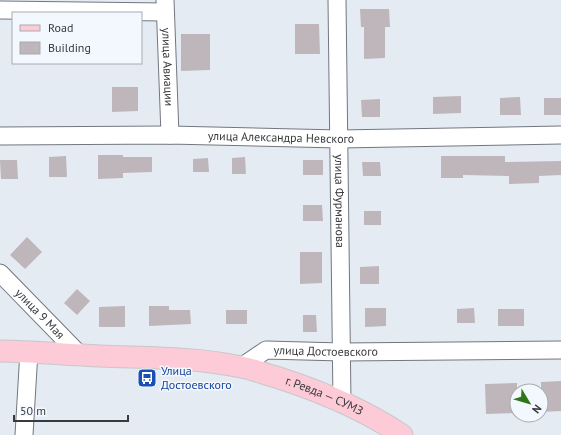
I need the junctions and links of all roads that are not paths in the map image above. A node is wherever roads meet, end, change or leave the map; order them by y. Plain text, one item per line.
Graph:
1 (337, 0) edge
2 (165, 6) edge
3 (0, 10) edge
4 (170, 135) junction
5 (561, 135) edge
6 (0, 136) edge
7 (339, 139) junction
8 (0, 273) edge
9 (561, 350) edge
10 (0, 351) edge
11 (29, 351) junction
12 (342, 352) junction
13 (79, 354) junction
14 (242, 367) junction
15 (342, 402) junction
16 (24, 435) edge
17 (402, 435) edge

1 - 7 street, улица Фурманова
2 - 3 street
2 - 4 street, улица Авиации
4 - 6 street, улица Александра Невского
4 - 7 street, улица Александра Невского
5 - 7 street, улица Александра Невского
7 - 12 street, улица Фурманова
8 - 13 street, улица 9 Мая
9 - 12 street, улица Достоевского
10 - 11 main road
11 - 13 main road
11 - 16 street
12 - 14 street, улица Достоевского
12 - 15 street, улица Фурманова
13 - 14 main road
14 - 15 main road, г. Ревда — СУМЗ
15 - 17 main road, г. Ревда — СУМЗ

